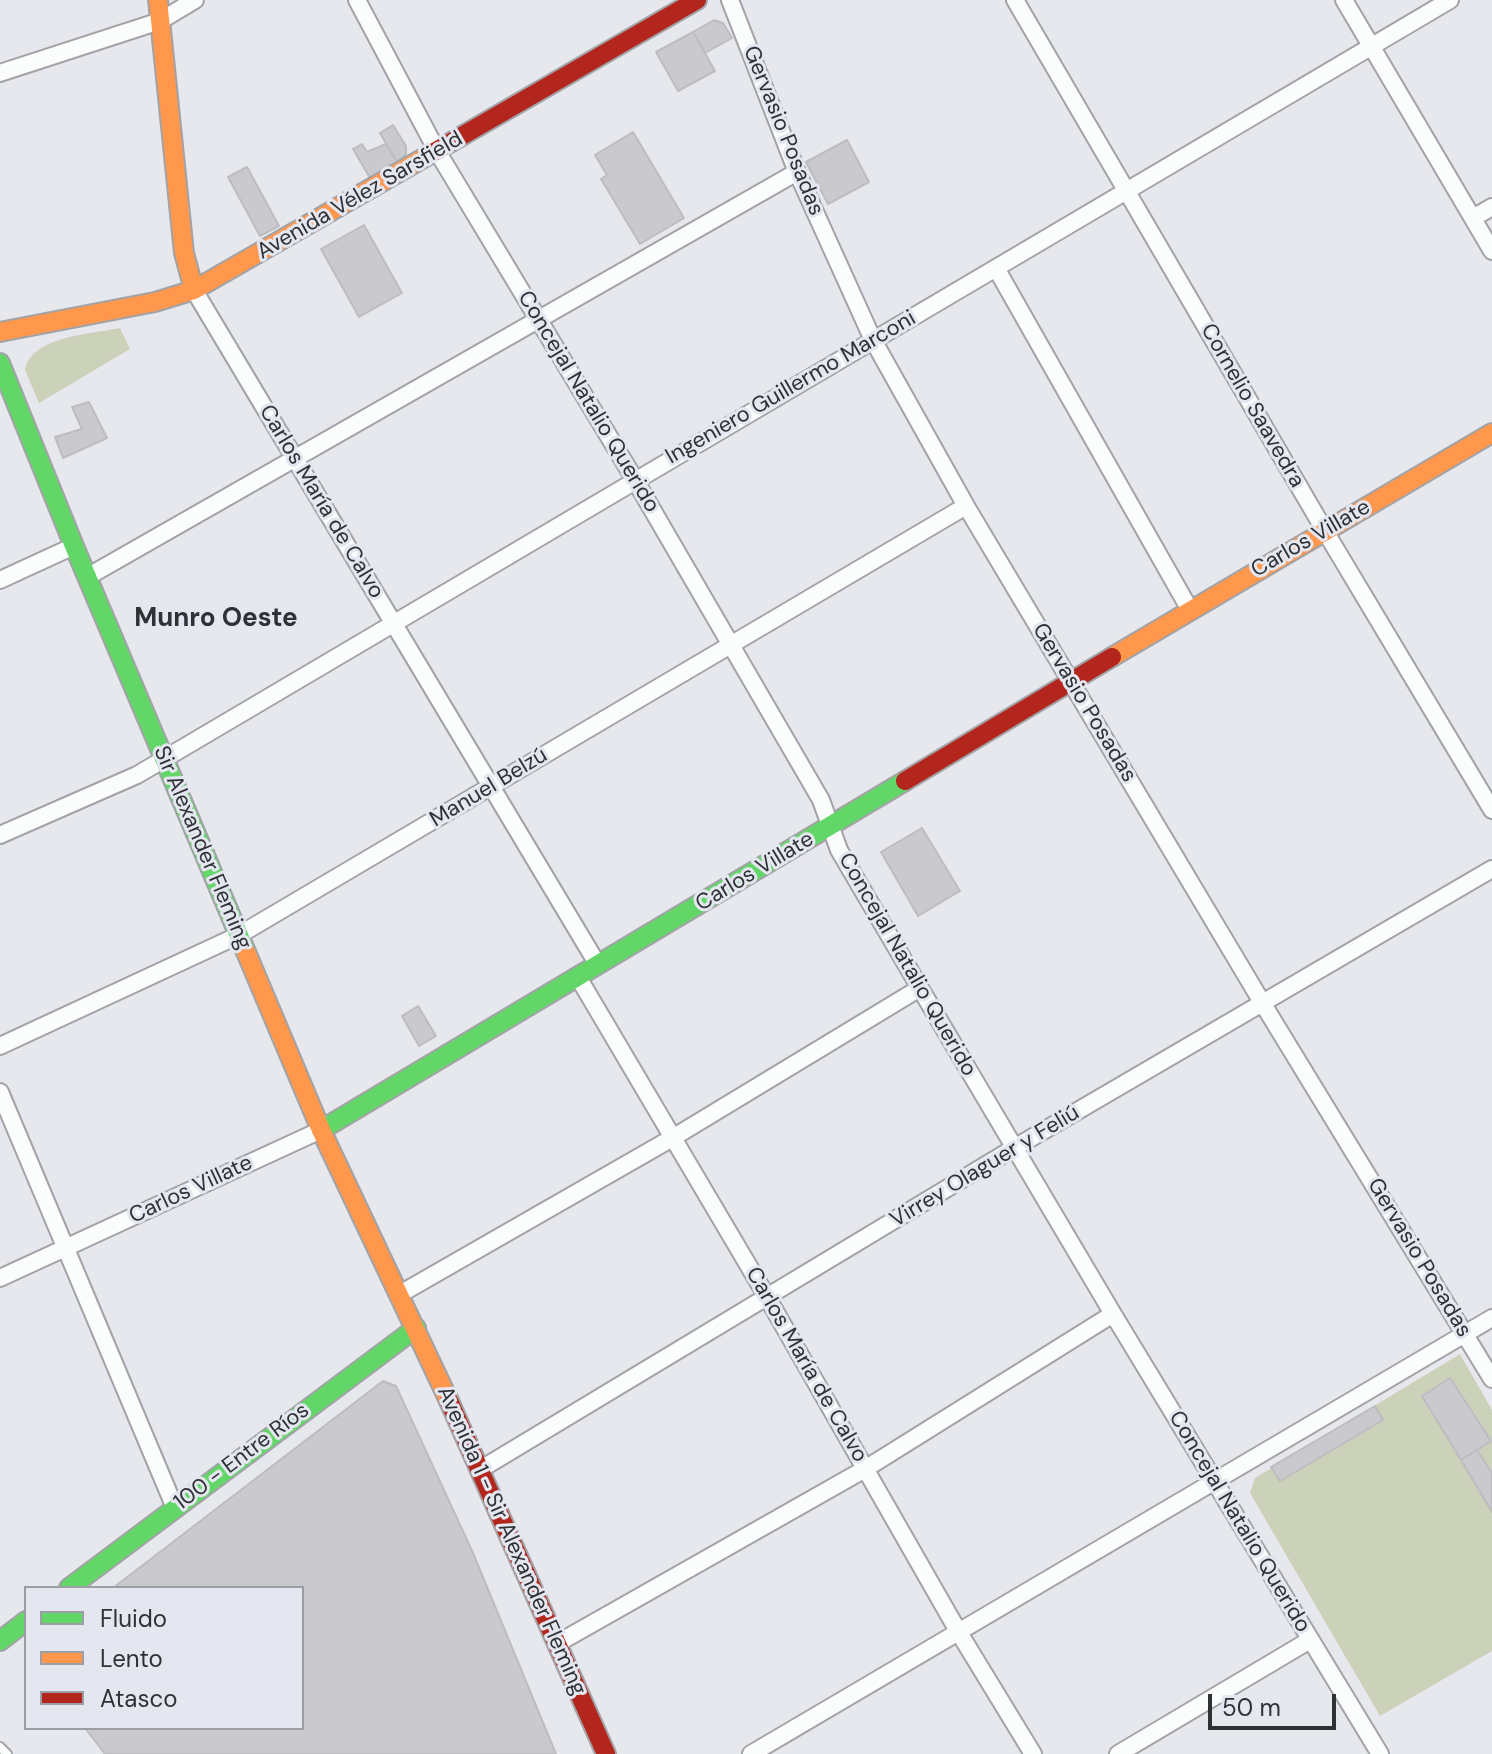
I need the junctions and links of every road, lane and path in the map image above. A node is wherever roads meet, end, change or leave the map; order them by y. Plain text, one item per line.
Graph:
1 (158, 0) edge
2 (195, 0) edge
3 (357, 0) edge
4 (697, 0) edge
5 (730, 0) edge
6 (1015, 0) edge
7 (1344, 0) edge
8 (1450, 0) edge
9 (673, 6) edge
10 (160, 21) junction
11 (1371, 46) junction
12 (0, 73) edge
13 (437, 151) junction
14 (797, 172) junction
15 (1128, 191) junction
16 (1492, 207) edge
17 (1473, 218) junction
18 (1492, 251) edge
19 (996, 268) junction
20 (194, 290) junction
21 (537, 320) junction
22 (0, 332) edge
23 (873, 340) junction
24 (0, 363) edge
25 (1492, 433) edge
26 (294, 459) junction
27 (635, 480) junction
28 (966, 506) junction
29 (1325, 531) junction
30 (74, 546) junction
31 (87, 577) junction
32 (0, 580) edge
33 (1190, 610) junction
34 (393, 622) junction
35 (731, 645) junction
36 (1071, 681) junction
37 (164, 758) junction
38 (491, 787) junction
39 (1492, 810) edge
40 (829, 827) junction
41 (0, 835) edge
42 (1492, 869) edge
43 (239, 935) junction
44 (598, 965) junction
45 (578, 977) junction
46 (920, 988) junction
47 (1263, 1004) junction
48 (0, 1046) edge
49 (0, 1092) edge
50 (321, 1130) junction
51 (674, 1137) junction
52 (1014, 1148) junction
53 (66, 1248) junction
54 (0, 1278) edge
55 (400, 1294) junction
56 (767, 1297) junction
57 (1113, 1314) junction
58 (1492, 1318) edge
59 (416, 1328) junction
60 (1465, 1334) junction
61 (1492, 1379) edge
62 (481, 1469) junction
63 (865, 1469) junction
64 (1215, 1481) junction
65 (175, 1508) junction
66 (72, 1586) edge
67 (24, 1623) edge
68 (958, 1631) junction
69 (1310, 1640) junction
70 (0, 1641) edge
71 (558, 1643) junction
72 (0, 1747) edge
73 (7, 1754) edge
74 (606, 1754) edge
75 (751, 1754) edge
76 (1033, 1754) edge
77 (1118, 1754) edge
78 (1380, 1754) edge

1 - 10 main road, Carlos María de Calvo
2 - 10 street
3 - 13 street, Concejal Natalio Querido
4 - 9 main road, Avenida Vélez Sarsfield
5 - 14 street, Gervasio Posadas
6 - 15 street, Cornelio Saavedra
7 - 11 street
8 - 11 street, Ingeniero Guillermo Marconi
9 - 13 main road, Avenida Vélez Sarsfield
10 - 12 street
10 - 20 main road, Carlos María de Calvo
11 - 15 street, Ingeniero Guillermo Marconi
11 - 17 street
13 - 20 main road, Avenida Vélez Sarsfield
13 - 21 street, Concejal Natalio Querido
14 - 21 street
14 - 23 street, Gervasio Posadas
15 - 19 street, Ingeniero Guillermo Marconi
15 - 29 street, Cornelio Saavedra
16 - 17 street
17 - 18 street
19 - 23 street, Ingeniero Guillermo Marconi
19 - 33 street
20 - 22 main road, Avenida Vélez Sarsfield
20 - 26 street, Carlos María de Calvo
21 - 26 street
21 - 27 street, Concejal Natalio Querido
23 - 27 street, Ingeniero Guillermo Marconi
23 - 28 street, Gervasio Posadas
24 - 30 main road, Sir Alexander Fleming
25 - 29 main road, Carlos Villate
26 - 31 street
26 - 34 street, Carlos María de Calvo
27 - 34 street, Ingeniero Guillermo Marconi
27 - 35 street, Concejal Natalio Querido
28 - 35 street, Manuel Belzú
28 - 36 street, Gervasio Posadas
29 - 33 main road, Carlos Villate
29 - 39 street, Cornelio Saavedra
30 - 31 main road, Sir Alexander Fleming
30 - 32 street
31 - 37 main road, Sir Alexander Fleming
33 - 36 main road, Carlos Villate
34 - 37 street, Ingeniero Guillermo Marconi
34 - 38 street, Carlos María de Calvo
35 - 38 street, Manuel Belzú
35 - 40 street, Concejal Natalio Querido
36 - 40 main road, Carlos Villate
36 - 47 street, Gervasio Posadas
37 - 41 street, Ingeniero Guillermo Marconi
37 - 43 main road, Sir Alexander Fleming
38 - 43 street, Manuel Belzú
38 - 44 street, Carlos María de Calvo
40 - 44 main road, Carlos Villate
40 - 46 street, Concejal Natalio Querido
42 - 47 street, Virrey Olaguer y Feliú
43 - 48 street, Manuel Belzú
43 - 50 main road, Sir Alexander Fleming
44 - 45 main road, Carlos Villate
45 - 50 main road, Carlos Villate
45 - 51 street, Carlos María de Calvo
46 - 51 street
46 - 52 street, Concejal Natalio Querido
47 - 52 street, Virrey Olaguer y Feliú
47 - 60 street, Gervasio Posadas
49 - 53 street
50 - 53 street, Carlos Villate
50 - 55 main road, Sir Alexander Fleming
51 - 55 street
51 - 56 street, Carlos María de Calvo
52 - 56 street, Virrey Olaguer y Feliú
52 - 57 street, Concejal Natalio Querido
53 - 54 street, Carlos Villate
53 - 65 street
55 - 59 main road, Sir Alexander Fleming
56 - 62 street, Virrey Olaguer y Feliú
56 - 63 street, Carlos María de Calvo
57 - 63 street
57 - 64 street, Concejal Natalio Querido
58 - 60 street
59 - 62 main road, Avenida 1 - Sir Alexander Fleming
59 - 65 main road, 100 - Entre Ríos
60 - 61 street, Gervasio Posadas
60 - 64 street
62 - 71 main road, Avenida 1 - Sir Alexander Fleming
63 - 68 street, Carlos María de Calvo
63 - 71 street
64 - 68 street
64 - 69 street, Concejal Natalio Querido
65 - 66 main road, 100 - Entre Ríos
67 - 70 main road
68 - 75 street
68 - 76 street, Carlos María de Calvo
69 - 77 street
69 - 78 street, Concejal Natalio Querido
71 - 74 main road, Avenida 1 - Sir Alexander Fleming
72 - 73 lane

